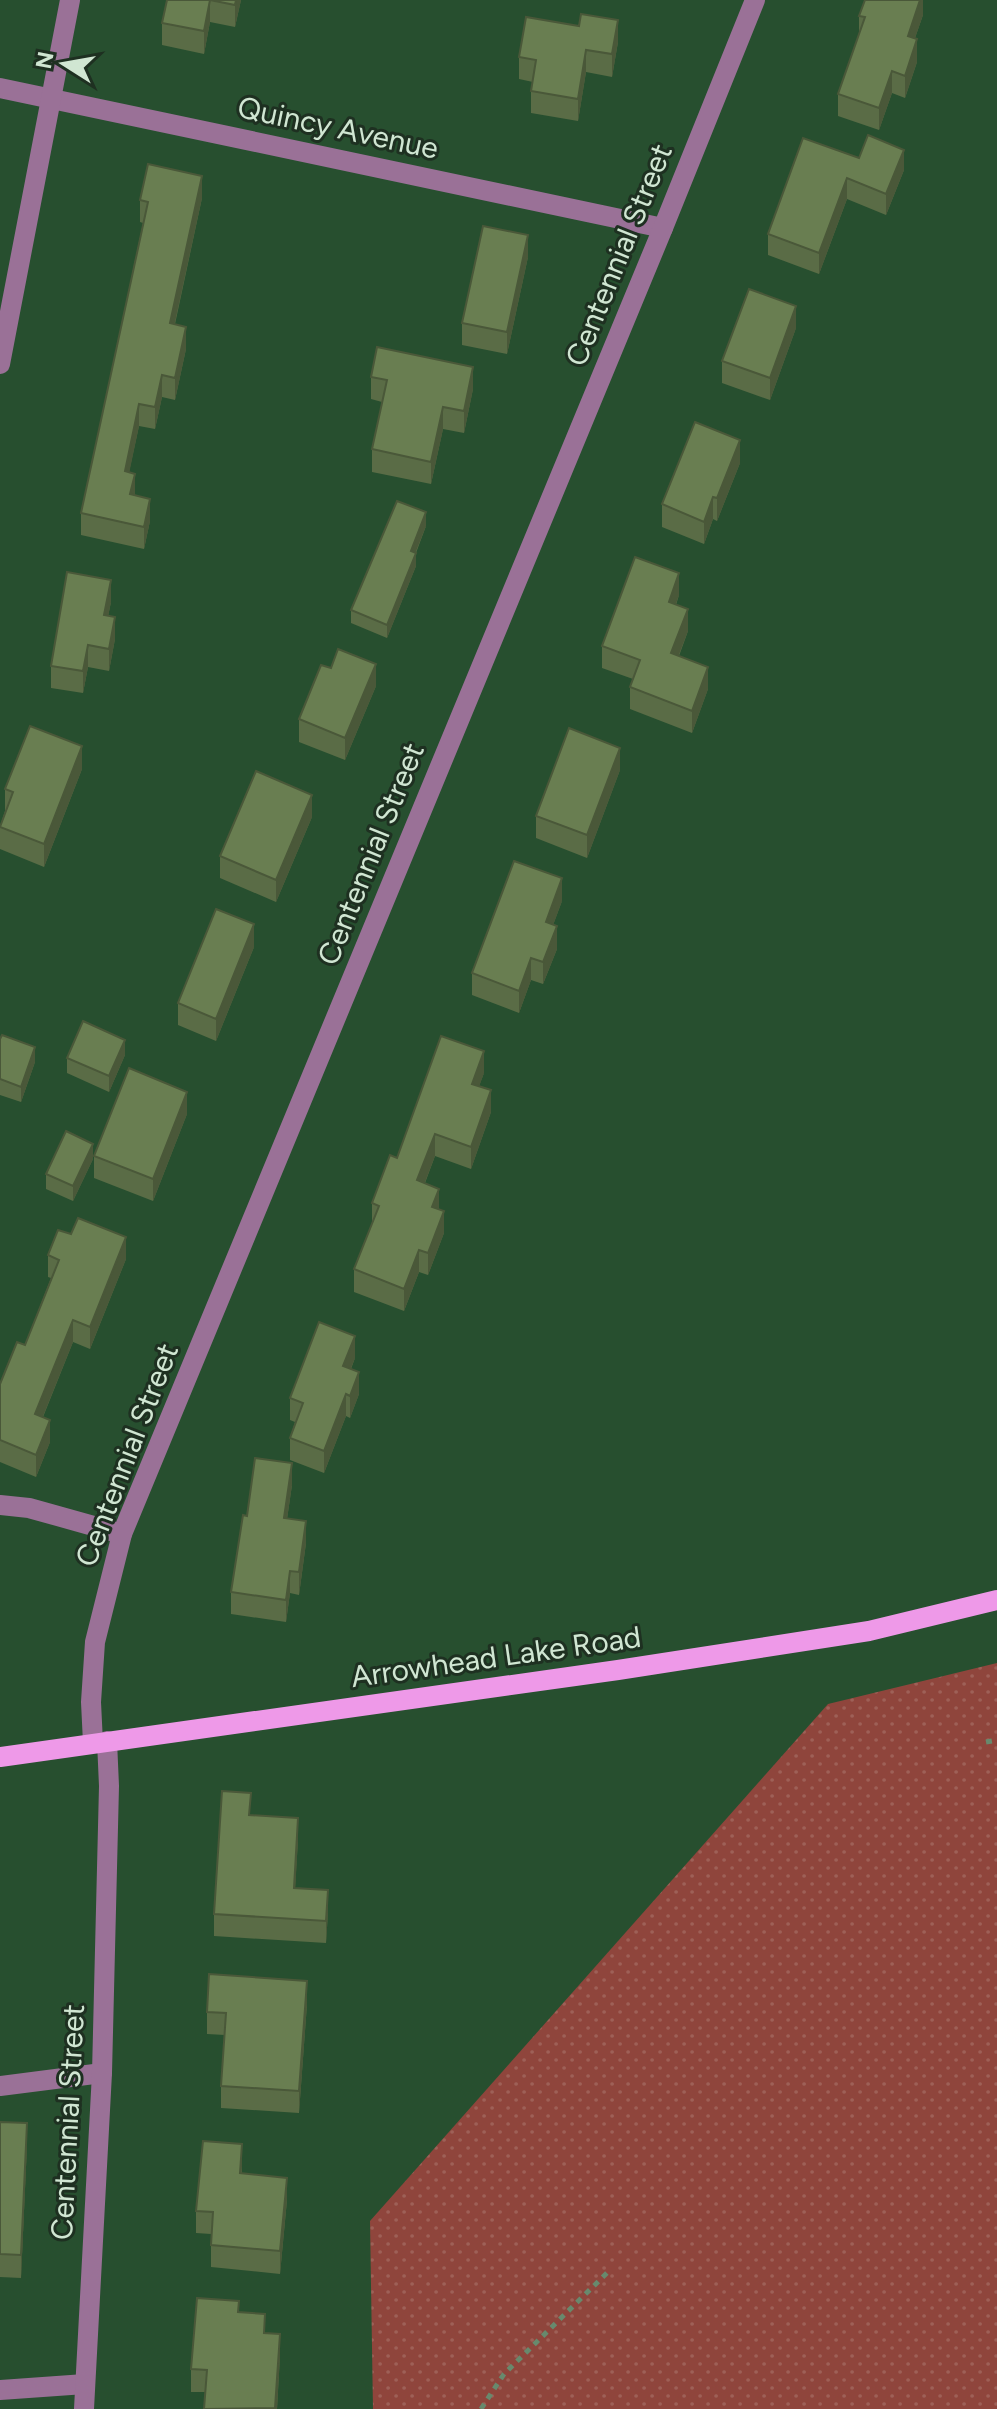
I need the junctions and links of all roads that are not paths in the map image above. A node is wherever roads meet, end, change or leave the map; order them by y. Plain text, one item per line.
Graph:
1 (70, 0) edge
2 (755, 0) edge
3 (0, 88) edge
4 (51, 98) junction
5 (663, 228) junction
6 (0, 364) edge
7 (0, 1505) edge
8 (122, 1534) junction
9 (997, 1600) edge
10 (100, 1742) junction
11 (0, 1757) edge
12 (102, 2073) junction
13 (0, 2086) edge
14 (85, 2384) junction
15 (0, 2390) edge
16 (84, 2409) edge

1 - 4 street
2 - 5 street, Centennial Street
3 - 4 street, Quincy Avenue
4 - 5 street, Quincy Avenue
4 - 6 street
5 - 8 street, Centennial Street
7 - 8 street
8 - 10 street, Centennial Street
9 - 10 main road, Arrowhead Lake Road
10 - 11 main road, Arrowhead Lake Road
10 - 12 street, Centennial Street
12 - 13 street
12 - 14 street, Centennial Street
14 - 15 street
14 - 16 street, Centennial Street

